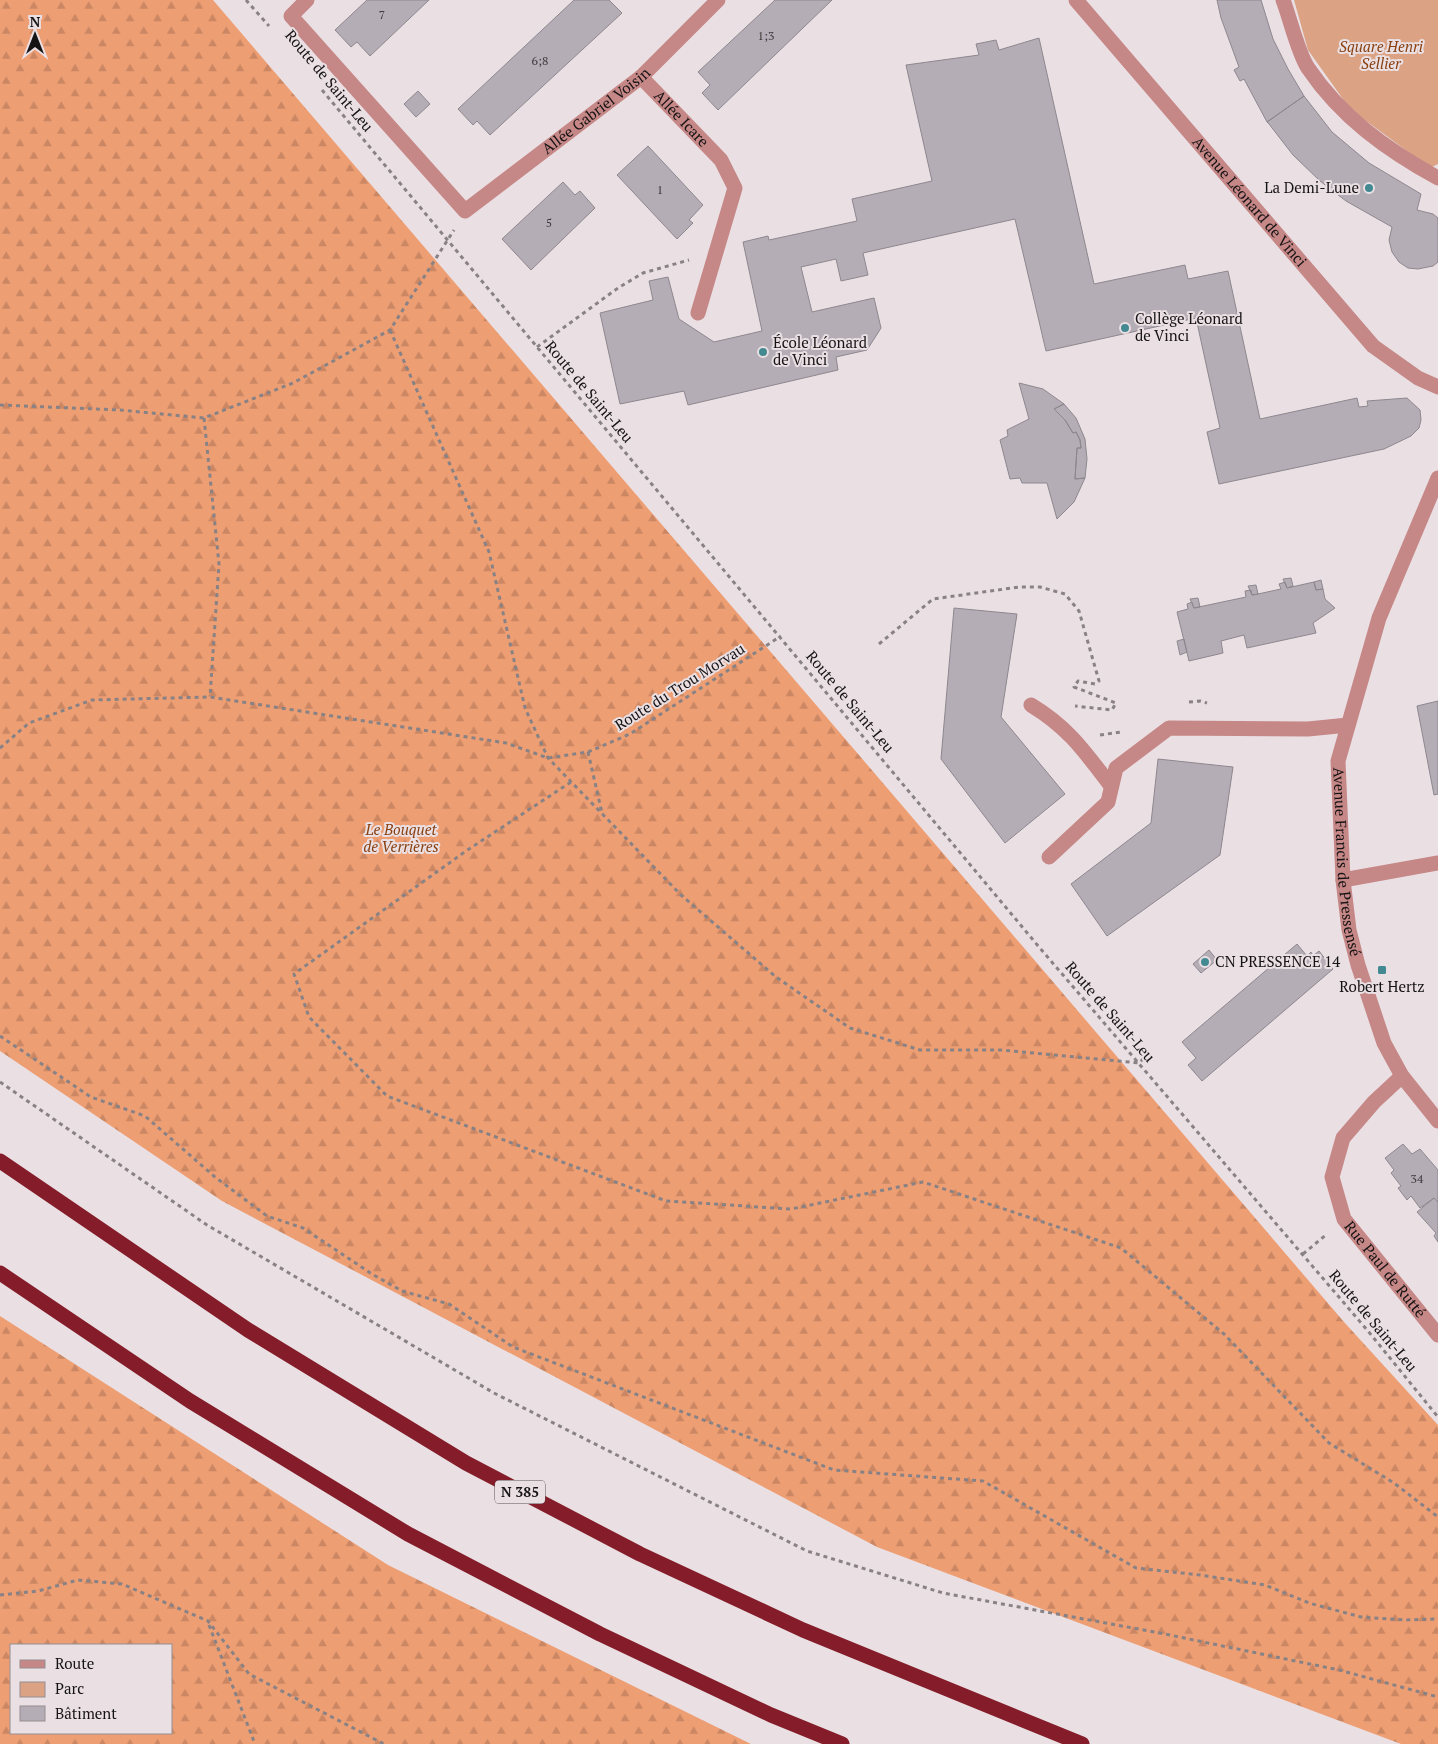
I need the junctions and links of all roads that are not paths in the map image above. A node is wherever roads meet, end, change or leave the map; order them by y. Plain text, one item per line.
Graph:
1 (308, 0) edge
2 (718, 0) edge
3 (1076, 0) edge
4 (1283, 0) edge
5 (641, 77) junction
6 (1438, 178) edge
7 (698, 313) dead end
8 (1438, 387) edge
9 (1438, 478) edge
10 (1031, 705) dead end
11 (1348, 725) junction
12 (1111, 786) junction
13 (1049, 856) dead end
14 (1438, 863) edge
15 (1343, 880) junction
16 (1402, 1076) junction
17 (1438, 1121) edge
18 (0, 1161) edge
19 (0, 1273) edge
20 (1438, 1335) edge
21 (842, 1744) edge
22 (1082, 1744) edge

1 - 5 street, Allée Gabriel Voisin
2 - 5 street, Allée Gabriel Voisin
3 - 8 street, Avenue Léonard de Vinci
4 - 6 street
5 - 7 street, Allée Icare
9 - 11 street, Avenue Francis de Pressensé
10 - 12 street
11 - 12 street
11 - 15 street, Avenue Francis de Pressensé
12 - 13 street
14 - 15 street
15 - 16 street, Avenue Francis de Pressensé
16 - 17 street, Avenue Francis de Pressensé
16 - 20 street, Rue Paul de Rutté
18 - 22 highway, N 385
19 - 21 highway

